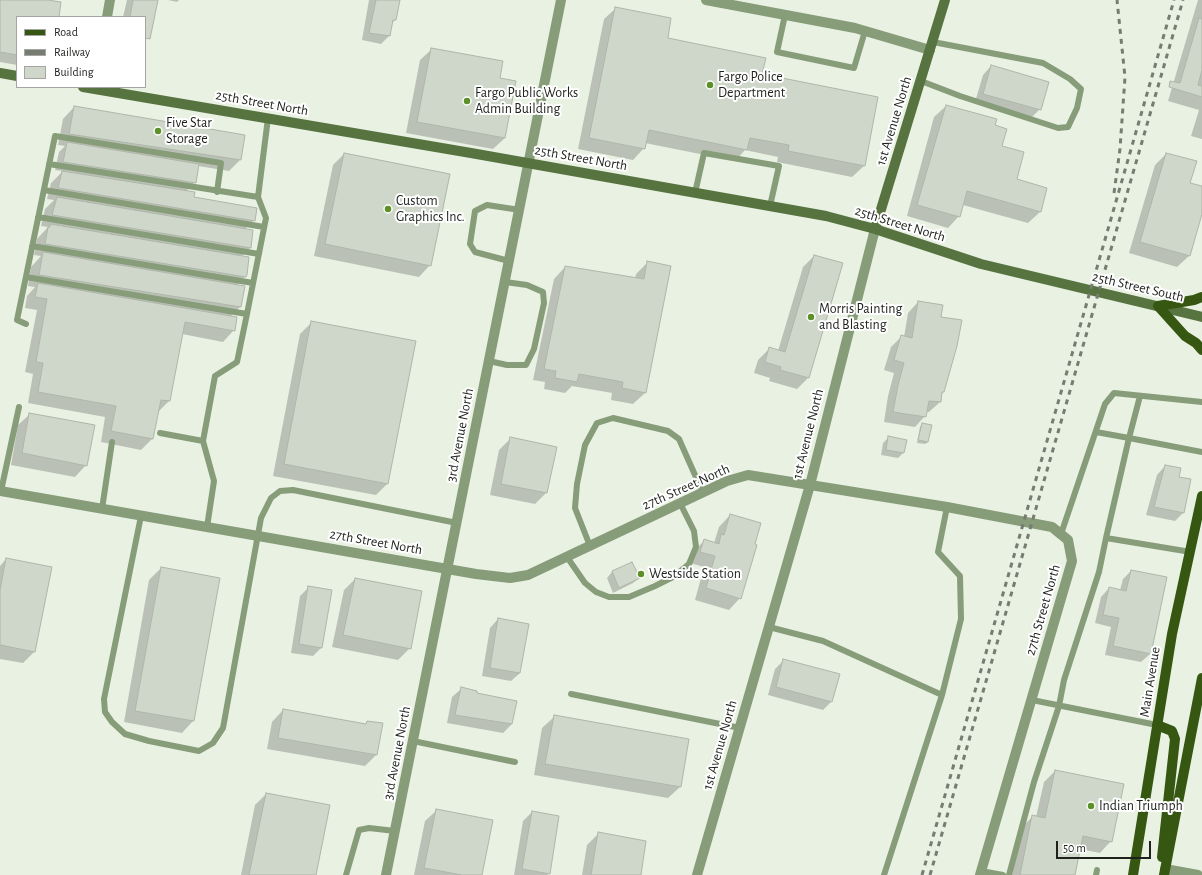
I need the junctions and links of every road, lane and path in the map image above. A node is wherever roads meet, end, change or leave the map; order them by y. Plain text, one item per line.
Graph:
1 (110, 0) edge
2 (561, 0) edge
3 (706, 0) edge
4 (946, 0) edge
5 (741, 3) edge
6 (785, 15) junction
7 (107, 16) edge
8 (865, 32) junction
9 (931, 46) junction
10 (0, 73) edge
11 (16, 76) edge
12 (921, 81) junction
13 (90, 88) edge
14 (268, 118) junction
15 (529, 163) junction
16 (49, 164) junction
17 (44, 190) junction
18 (217, 192) junction
19 (696, 193) junction
20 (258, 197) junction
21 (770, 206) junction
22 (520, 210) junction
23 (38, 217) junction
24 (264, 227) junction
25 (875, 229) junction
26 (32, 246) junction
27 (259, 254) junction
28 (509, 261) junction
29 (26, 277) junction
30 (505, 282) junction
31 (253, 283) junction
32 (1068, 285) joint
33 (1202, 297) edge
34 (1158, 306) junction
35 (247, 314) junction
36 (1202, 317) edge
37 (26, 324) dead end
38 (1202, 350) edge
39 (489, 361) junction
40 (1140, 396) junction
41 (1202, 402) edge
42 (19, 407) dead end
43 (1096, 432) junction
44 (160, 433) dead end
45 (1129, 438) junction
46 (203, 441) junction
47 (112, 442) dead end
48 (1202, 452) edge
49 (810, 485) junction
50 (0, 491) edge
51 (703, 493) junction
52 (1202, 496) edge
53 (680, 503) junction
54 (947, 507) junction
55 (102, 509) junction
56 (141, 516) junction
57 (457, 523) junction
58 (207, 527) junction
59 (1061, 534) junction
60 (258, 536) junction
61 (1106, 538) junction
62 (590, 546) junction
63 (1191, 552) junction
64 (567, 557) junction
65 (448, 569) junction
66 (769, 627) junction
67 (1202, 678) edge
68 (571, 694) dead end
69 (942, 695) junction
70 (1032, 700) junction
71 (1059, 706) junction
72 (1157, 725) junction
73 (740, 728) junction
74 (413, 741) junction
75 (515, 762) dead end
76 (395, 831) junction
77 (981, 873) edge
78 (1163, 873) edge
79 (346, 875) edge
80 (386, 875) edge
81 (697, 875) edge
82 (884, 875) edge
83 (1003, 875) edge
84 (1009, 875) edge
85 (1133, 875) edge
86 (1198, 875) edge

1 - 7 street
2 - 15 street, 3rd Avenue North
3 - 5 street
4 - 9 main road, 1st Avenue North
5 - 6 street
6 - 8 street
6 - 8 lane
8 - 9 street
9 - 12 main road, 1st Avenue North
9 - 12 lane
10 - 11 main road
12 - 25 main road, 1st Avenue North
13 - 14 main road, 25th Street North
14 - 15 main road, 25th Street North
14 - 20 lane
15 - 19 main road, 25th Street North
15 - 22 street, 3rd Avenue North
16 - 17 lane
16 - 18 lane
16 - 18 lane
17 - 23 lane
17 - 24 lane
18 - 20 lane
19 - 21 main road, 25th Street North
19 - 21 lane
20 - 24 lane
21 - 25 main road, 25th Street North
22 - 28 street, 3rd Avenue North
22 - 28 lane
23 - 26 lane
23 - 27 lane
24 - 27 lane
25 - 32 main road, 25th Street North
25 - 49 street, 1st Avenue North
26 - 29 lane
26 - 31 lane
27 - 31 lane
28 - 30 street, 3rd Avenue North
29 - 35 lane
29 - 37 lane
30 - 39 street, 3rd Avenue North
30 - 39 lane
31 - 35 lane
32 - 34 main road, 25th Street South
33 - 34 main road
34 - 36 main road, 25th Street South
34 - 38 main road
35 - 46 lane
39 - 57 street, 3rd Avenue North
40 - 41 lane
40 - 43 lane
40 - 45 lane
42 - 50 lane
43 - 45 lane
43 - 59 lane
44 - 46 lane
45 - 48 lane
45 - 61 lane
46 - 58 lane
47 - 55 lane
49 - 51 street, 27th Street North
49 - 54 street, 27th Street North
49 - 66 street, 1st Avenue North
50 - 55 street, 27th Street North
51 - 53 street, 27th Street North
51 - 62 lane
52 - 63 main road, Main Avenue
53 - 62 street, 27th Street North
53 - 64 lane
54 - 59 street, 27th Street North
54 - 69 lane
55 - 56 street, 27th Street North
56 - 58 street, 27th Street North
56 - 60 lane
57 - 60 lane
57 - 65 street, 3rd Avenue North
58 - 60 street, 27th Street North
59 - 70 street, 27th Street North
60 - 65 street, 27th Street North
61 - 63 lane
61 - 71 lane
62 - 64 street, 27th Street North
63 - 72 main road, Main Avenue
64 - 65 street, 27th Street North
65 - 74 street, 3rd Avenue North
66 - 69 lane
66 - 73 street, 1st Avenue North
67 - 78 main road
68 - 73 lane
69 - 82 lane
70 - 71 lane
70 - 77 street, 27th Street North
71 - 72 lane
71 - 84 lane
72 - 78 main road
72 - 85 main road, Main Avenue
73 - 81 street, 1st Avenue North
74 - 75 lane
74 - 76 street, 3rd Avenue North
76 - 79 lane
76 - 80 street, 3rd Avenue North
77 - 83 lane
78 - 86 street

